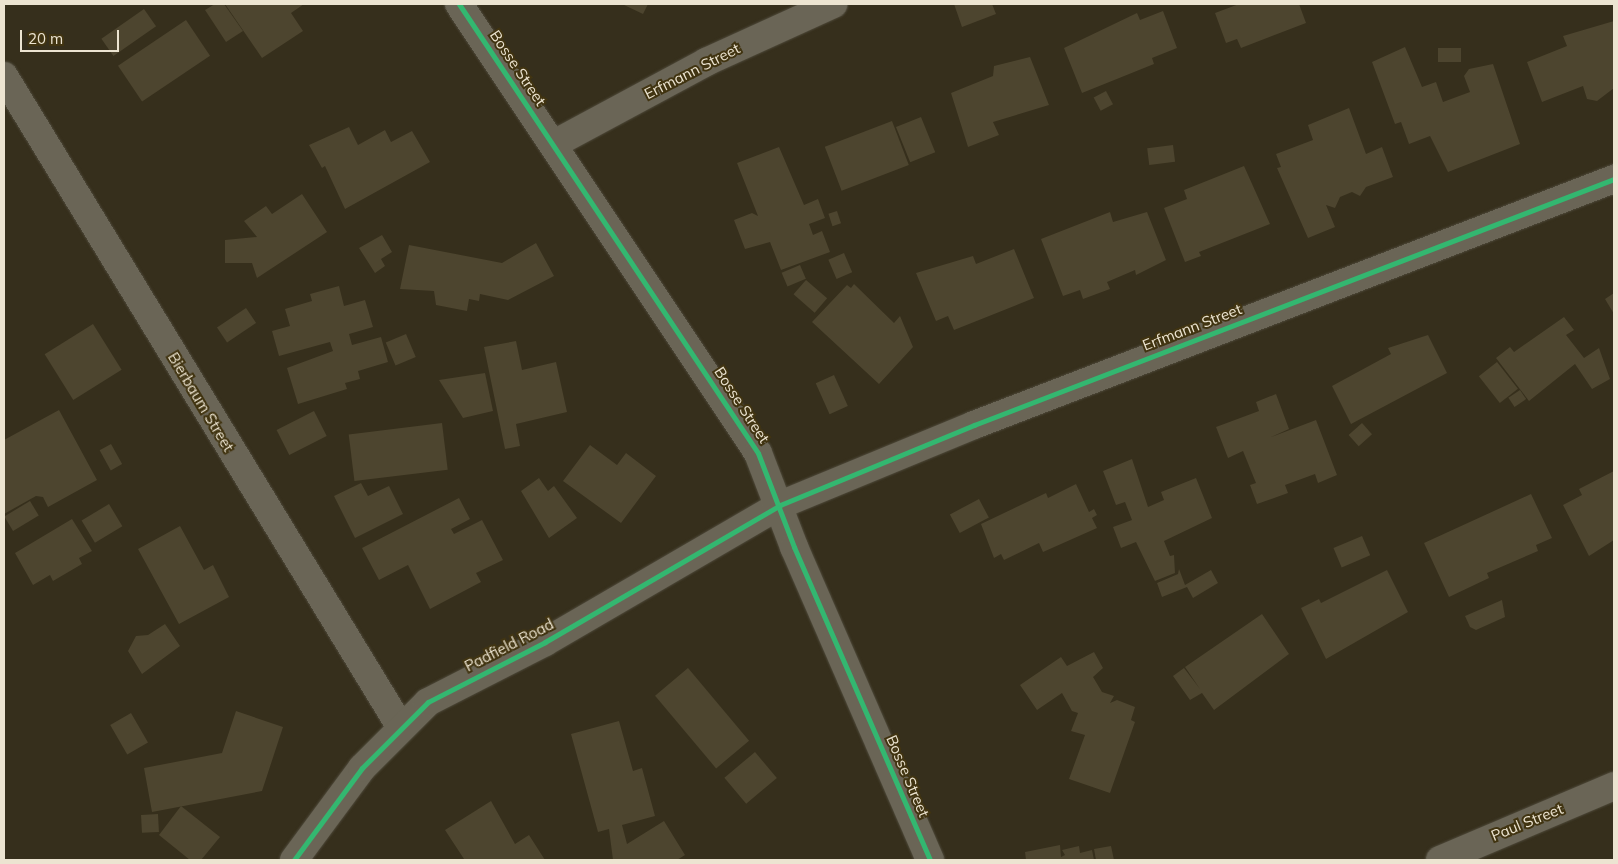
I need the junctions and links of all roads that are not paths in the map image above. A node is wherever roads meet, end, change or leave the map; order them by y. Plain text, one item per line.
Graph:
1 (459, 4) edge
2 (833, 4) edge
3 (4, 76) edge
4 (554, 144) junction
5 (1614, 179) edge
6 (780, 505) junction
7 (400, 726) junction
8 (1614, 786) edge
9 (294, 860) edge
10 (930, 860) edge
11 (1440, 860) edge

1 - 4 street, Bosse Street
2 - 4 street, Erfmann Street
3 - 7 street, Bierbaum Street
4 - 6 street, Bosse Street
5 - 6 street, Erfmann Street
6 - 7 street, Padfield Road
6 - 10 street, Bosse Street
7 - 9 street, Padfield Road
8 - 11 street, Paul Street

